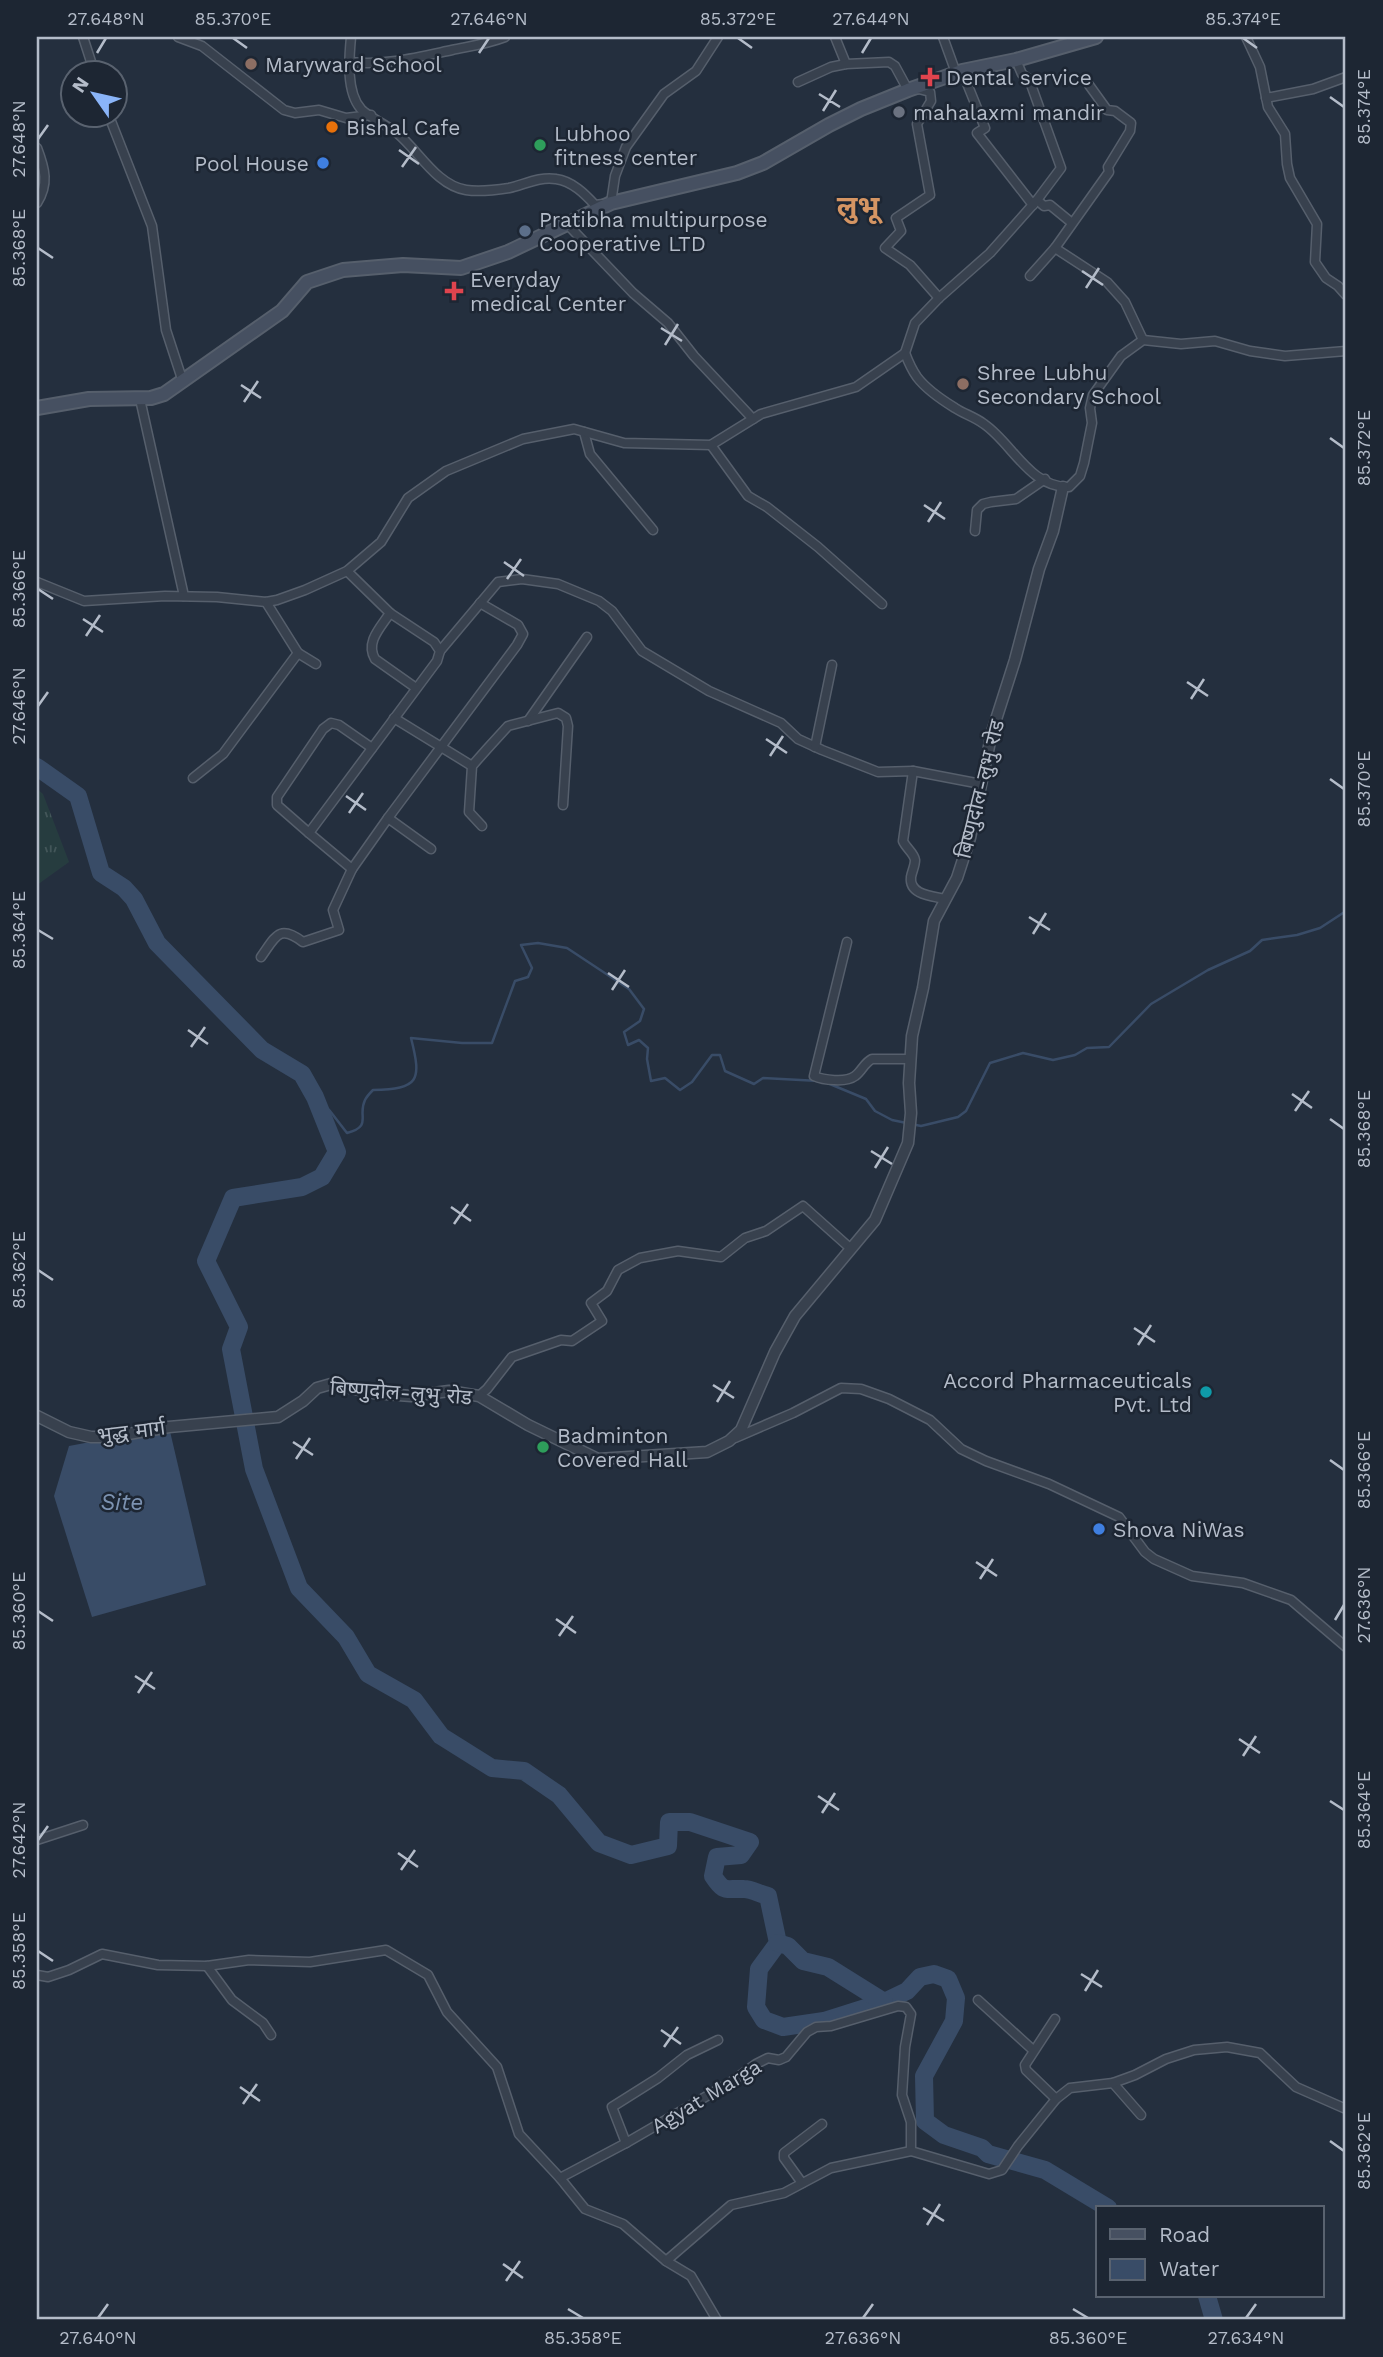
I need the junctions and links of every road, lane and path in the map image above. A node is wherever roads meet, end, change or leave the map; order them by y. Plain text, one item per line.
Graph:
1 (83, 37) edge
2 (178, 37) edge
3 (351, 37) edge
4 (505, 37) edge
5 (718, 37) edge
6 (835, 37) edge
7 (943, 37) edge
8 (1096, 37) edge
9 (1246, 37) edge
10 (90, 60) edge
11 (1016, 60) junction
12 (350, 62) junction
13 (846, 64) junction
14 (959, 72) junction
15 (1346, 77) edge
16 (798, 82) dead end
17 (1089, 85) dead end
18 (908, 90) junction
19 (1266, 98) junction
20 (371, 115) junction
21 (114, 130) edge
22 (37, 148) edge
23 (37, 203) edge
24 (611, 203) junction
25 (1035, 203) junction
26 (1072, 223) junction
27 (567, 224) junction
28 (1055, 248) junction
29 (1030, 276) dead end
30 (1346, 295) edge
31 (939, 298) junction
32 (1143, 340) junction
33 (1346, 351) edge
34 (905, 353) junction
35 (183, 382) junction
36 (140, 399) junction
37 (37, 408) edge
38 (753, 419) junction
39 (584, 432) junction
40 (711, 446) junction
41 (1045, 480) junction
42 (1063, 487) junction
43 (653, 530) dead end
44 (975, 531) dead end
45 (347, 571) junction
46 (37, 582) edge
47 (184, 596) junction
48 (266, 602) junction
49 (480, 603) junction
50 (882, 604) dead end
51 (390, 613) junction
52 (587, 636) dead end
53 (440, 651) junction
54 (298, 653) junction
55 (316, 664) dead end
56 (832, 665) dead end
57 (416, 688) junction
58 (394, 718) junction
59 (528, 721) junction
60 (442, 746) junction
61 (815, 747) junction
62 (372, 748) junction
63 (472, 766) junction
64 (913, 771) junction
65 (193, 778) dead end
66 (981, 784) junction
67 (563, 805) dead end
68 (388, 818) junction
69 (482, 826) dead end
70 (309, 833) junction
71 (431, 849) dead end
72 (352, 869) junction
73 (945, 898) junction
74 (847, 942) dead end
75 (261, 957) dead end
76 (911, 1059) junction
77 (850, 1248) junction
78 (479, 1396) junction
79 (37, 1416) edge
80 (276, 1417) joint
81 (729, 1441) junction
82 (1346, 1647) edge
83 (83, 1825) dead end
84 (37, 1840) edge
85 (208, 1966) junction
86 (37, 1975) edge
87 (978, 2000) dead end
88 (1055, 2019) dead end
89 (271, 2035) dead end
90 (718, 2040) dead end
91 (1033, 2050) junction
92 (1114, 2083) junction
93 (1056, 2099) junction
94 (1346, 2109) edge
95 (1141, 2115) dead end
96 (822, 2123) dead end
97 (626, 2143) junction
98 (911, 2151) junction
99 (560, 2178) junction
100 (802, 2183) junction
101 (666, 2261) junction
102 (717, 2320) edge

1 - 10 street
2 - 20 street
3 - 12 street
4 - 12 street
5 - 24 street
6 - 13 street
7 - 14 street
8 - 11 main road
9 - 19 street
11 - 14 main road
11 - 25 street
12 - 20 street
13 - 16 street
13 - 18 street
14 - 18 main road
14 - 25 street
15 - 19 street
17 - 26 street
18 - 24 main road
18 - 31 street
19 - 30 street
20 - 24 street
21 - 35 street
22 - 23 street
24 - 27 main road
25 - 26 street
25 - 31 street
26 - 28 street
27 - 35 main road
27 - 38 street
28 - 29 street
28 - 32 street
31 - 34 street
32 - 33 street
32 - 42 street
34 - 38 street
34 - 41 street
35 - 36 main road
36 - 37 main road
36 - 47 street
38 - 40 street
39 - 40 street
39 - 43 street
39 - 45 street
40 - 50 street
41 - 42 street
41 - 44 street
42 - 66 street, बिष्णुदोल-लुभु रोड
45 - 48 street
45 - 51 street
46 - 47 street
47 - 48 street
48 - 54 street
49 - 53 street
49 - 60 street
49 - 61 street
51 - 53 street
51 - 57 street
52 - 59 street
53 - 57 street
54 - 55 street
54 - 65 street
56 - 61 street
57 - 58 street
58 - 60 street
58 - 62 street
59 - 63 street
59 - 67 street
60 - 63 street
60 - 68 street
61 - 64 street
62 - 70 street
62 - 70 street
63 - 69 street
64 - 66 street
64 - 73 street
66 - 73 street, बिष्णुदोल-लुभु रोड
68 - 71 street
68 - 72 street
70 - 72 street
72 - 75 street
73 - 76 street, बिष्णुदोल-लुभु रोड
74 - 76 street
76 - 77 street, बिष्णुदोल-लुभु रोड
77 - 78 street
77 - 81 street, बिष्णुदोल-लुभु रोड
78 - 80 street, बिष्णुदोल-लुभु रोड
78 - 81 street, बिष्णुदोल-लुभु रोड
79 - 80 street, भुद्ध मार्ग
81 - 82 street
83 - 84 street
85 - 86 street
85 - 89 street
85 - 99 street
87 - 91 street
88 - 91 street
90 - 97 street
91 - 93 street
92 - 93 street
92 - 94 street
92 - 95 street
93 - 98 street
96 - 100 street
97 - 98 street, Agyat Marga
97 - 99 street, Agyat Marga
98 - 100 street
99 - 101 street
100 - 101 street
101 - 102 street

